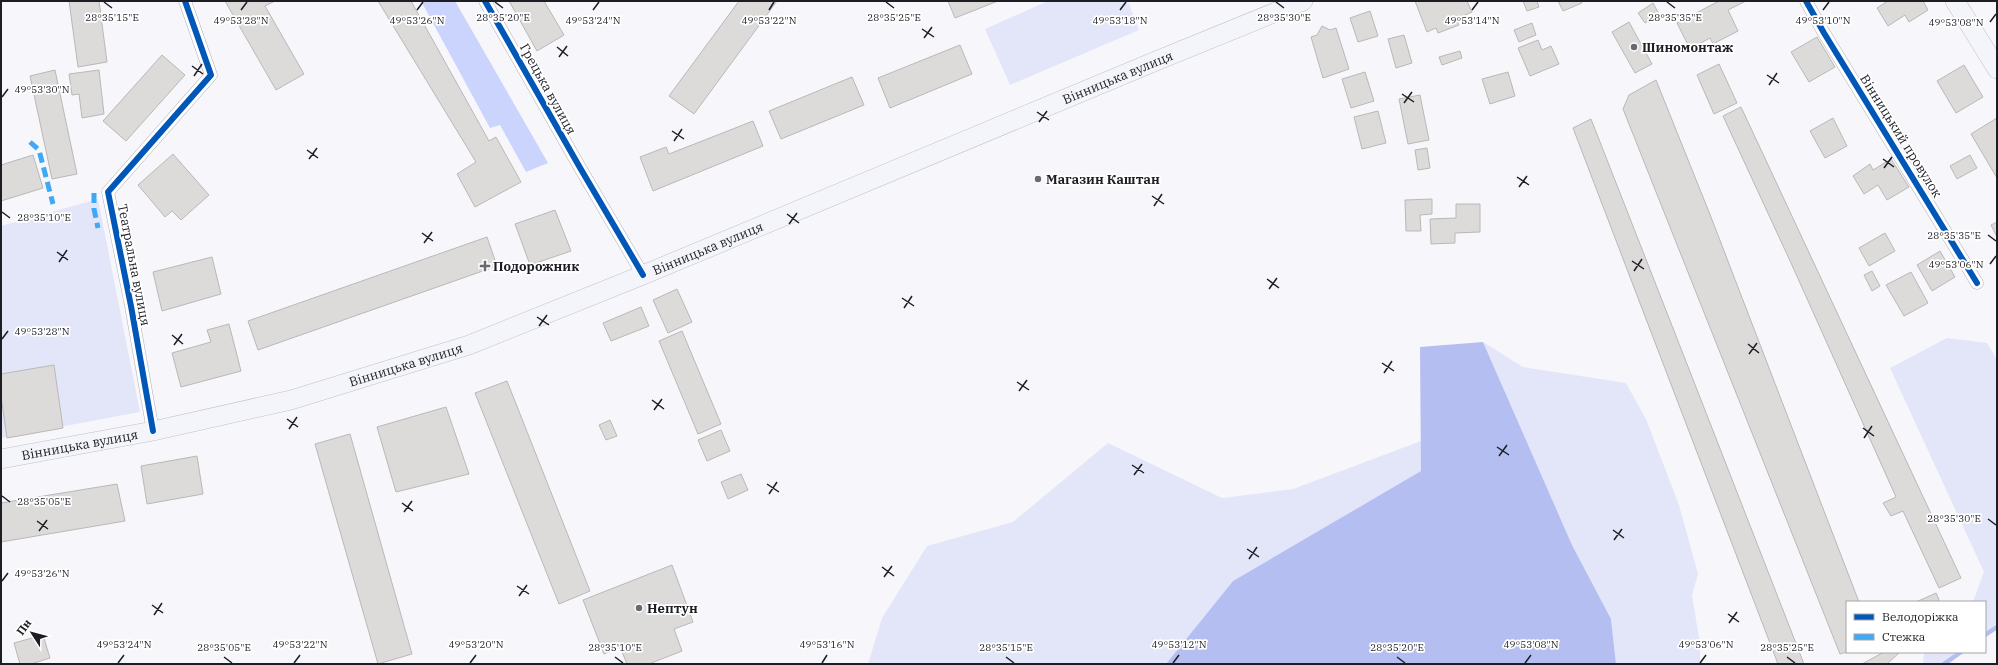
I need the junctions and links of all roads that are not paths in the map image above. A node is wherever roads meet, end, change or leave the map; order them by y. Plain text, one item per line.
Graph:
1 (185, 1) edge
2 (485, 1) edge
3 (1303, 1) edge
4 (1806, 1) edge
5 (1955, 1) edge
6 (1997, 69) edge
7 (643, 275) junction
8 (1977, 283) dead end
9 (153, 431) junction
10 (1, 459) edge

1 - 9 street, Театральна вулиця
2 - 7 street, Грецька вулиця
3 - 7 main road, Вінницька вулиця
4 - 8 street, Вінницький провулок
5 - 6 main road
7 - 9 main road, Вінницька вулиця
9 - 10 main road, Вінницька вулиця

